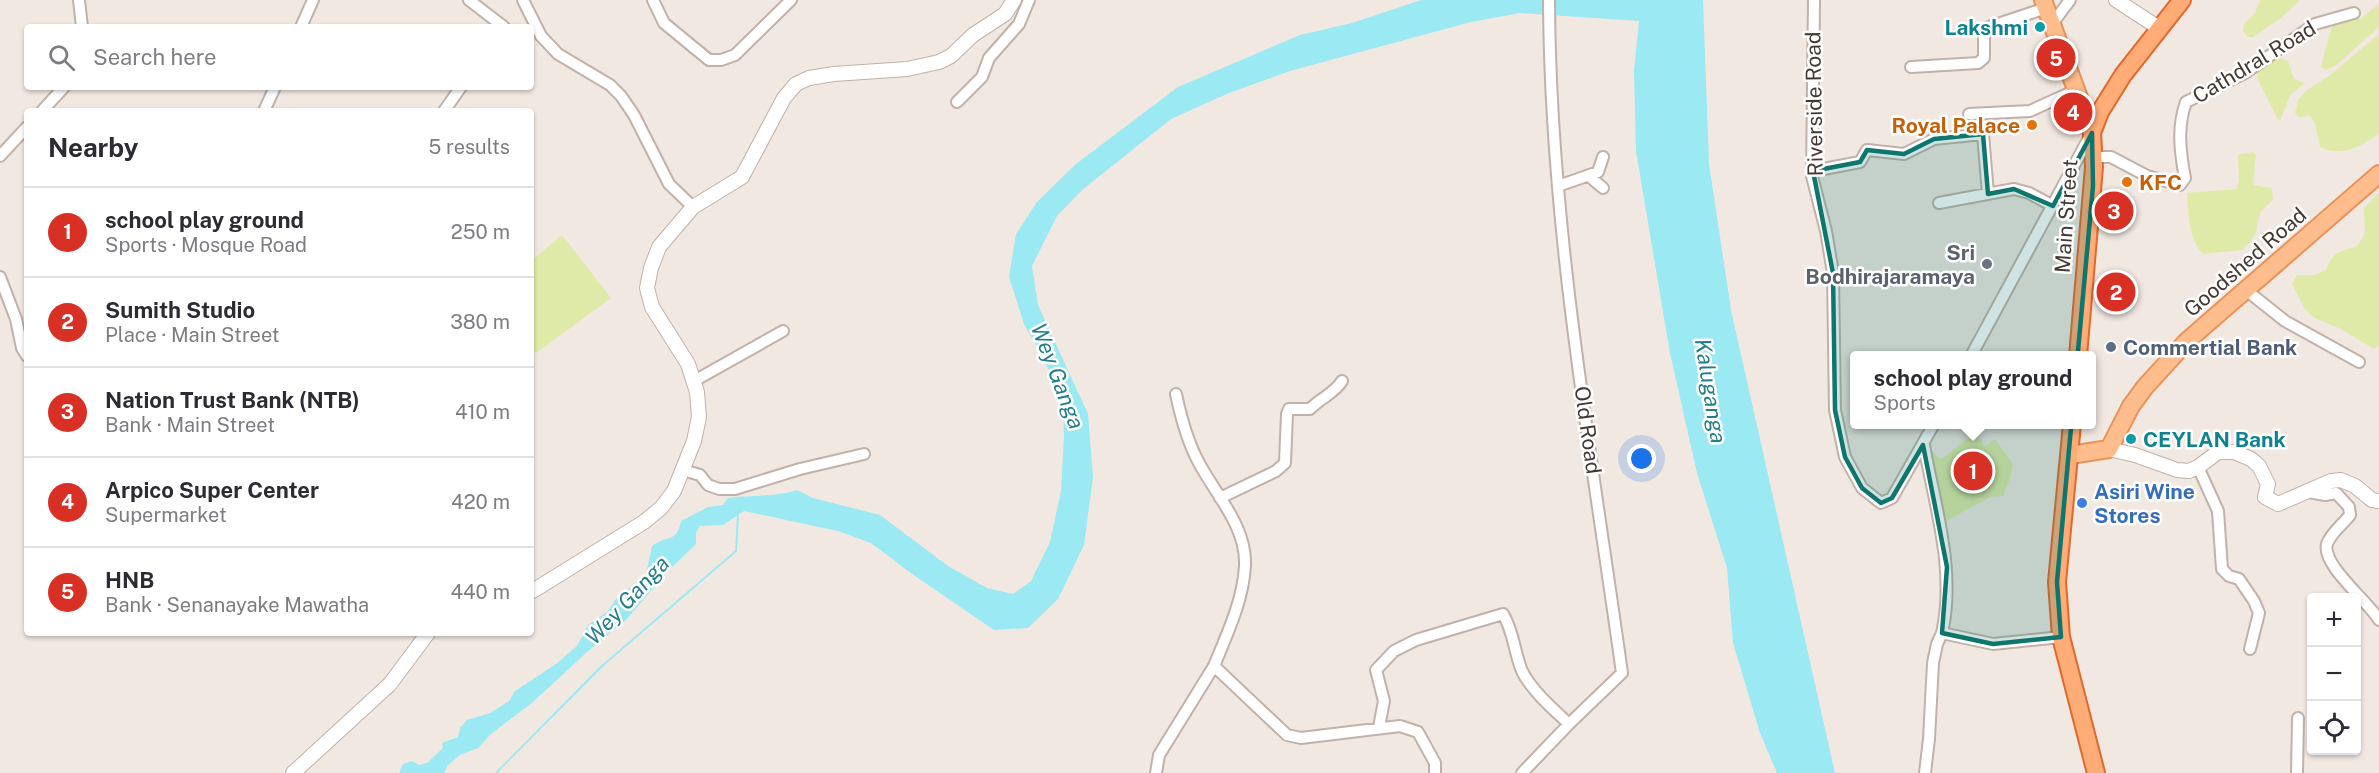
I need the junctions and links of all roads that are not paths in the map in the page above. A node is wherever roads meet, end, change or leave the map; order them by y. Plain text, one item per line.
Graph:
1 (79, 0) edge
2 (313, 0) edge
3 (469, 0) edge
4 (523, 0) edge
5 (653, 0) edge
6 (791, 0) edge
7 (1014, 0) edge
8 (1029, 0) edge
9 (1549, 0) edge
10 (1814, 0) edge
11 (2070, 0) edge
12 (2116, 0) edge
13 (2182, 0) edge
14 (2047, 11) edge
15 (2354, 13) dead end
16 (82, 24) edge
17 (302, 24) edge
18 (500, 24) edge
19 (532, 24) edge
20 (2158, 28) junction
21 (536, 36) edge
22 (1911, 67) dead end
23 (61, 90) edge
24 (273, 90) edge
25 (459, 90) edge
26 (2076, 90) junction
27 (957, 102) dead end
28 (45, 108) edge
29 (265, 108) edge
30 (446, 108) edge
31 (1969, 114) dead end
32 (24, 130) edge
33 (2092, 133) junction
34 (0, 156) edge
35 (2094, 157) junction
36 (1603, 158) dead end
37 (1813, 171) junction
38 (2379, 174) edge
39 (1589, 176) junction
40 (1558, 186) junction
41 (1603, 188) dead end
42 (1988, 194) junction
43 (1939, 203) dead end
44 (2053, 206) junction
45 (693, 207) junction
46 (0, 277) edge
47 (2246, 290) junction
48 (783, 331) dead end
49 (24, 351) edge
50 (1974, 351) edge
51 (2078, 351) edge
52 (2359, 362) dead end
53 (694, 381) junction
54 (1342, 381) dead end
55 (1176, 394) dead end
56 (1932, 429) edge
57 (2072, 429) edge
58 (1924, 445) junction
59 (2109, 449) junction
60 (864, 454) dead end
61 (2070, 455) junction
62 (2198, 467) junction
63 (683, 470) junction
64 (2309, 492) junction
65 (1220, 498) junction
66 (2379, 501) edge
67 (534, 590) edge
68 (2379, 620) edge
69 (1942, 633) junction
70 (426, 636) edge
71 (2061, 637) junction
72 (2250, 649) dead end
73 (1214, 666) junction
74 (2298, 718) dead end
75 (1569, 724) junction
76 (1379, 728) junction
77 (293, 773) edge
78 (1156, 773) edge
79 (1435, 773) edge
80 (1522, 773) edge
81 (1925, 773) edge
82 (2096, 773) edge
83 (2297, 773) edge

1 - 16 street
2 - 17 street
3 - 18 street
4 - 19 street
5 - 6 street
7 - 45 street
8 - 27 street
9 - 40 street, Old Road
10 - 37 street, Riverside Road
11 - 14 street
12 - 20 street
13 - 20 highway, Main Street
14 - 22 street
14 - 26 main road
15 - 35 street, Cathdral Road
20 - 33 highway, Main Street
21 - 45 street
23 - 28 street
24 - 29 street
25 - 30 street
26 - 31 street
26 - 33 main road
32 - 34 street
33 - 35 highway, Main Street
33 - 44 street
35 - 51 highway, Main Street
36 - 39 street
37 - 42 street
37 - 58 street, Riverside Road
38 - 47 main road, Goodshed Road
39 - 40 street
39 - 41 street
40 - 75 street, Old Road
42 - 43 street
42 - 44 street
44 - 50 street
45 - 53 street
46 - 49 street
47 - 52 street
47 - 59 main road, Goodshed Road
48 - 53 street
53 - 63 street
54 - 65 street
55 - 65 street
56 - 58 street
57 - 61 highway
58 - 69 street
59 - 61 main road
59 - 62 street
60 - 63 street
61 - 71 highway
62 - 64 street
62 - 72 street
63 - 67 street
64 - 66 street
64 - 68 street
65 - 73 street
69 - 71 street
69 - 81 street
70 - 77 street
71 - 82 highway
73 - 76 street
73 - 78 street
74 - 83 street
75 - 76 street
75 - 80 street, Old Road
76 - 79 street

